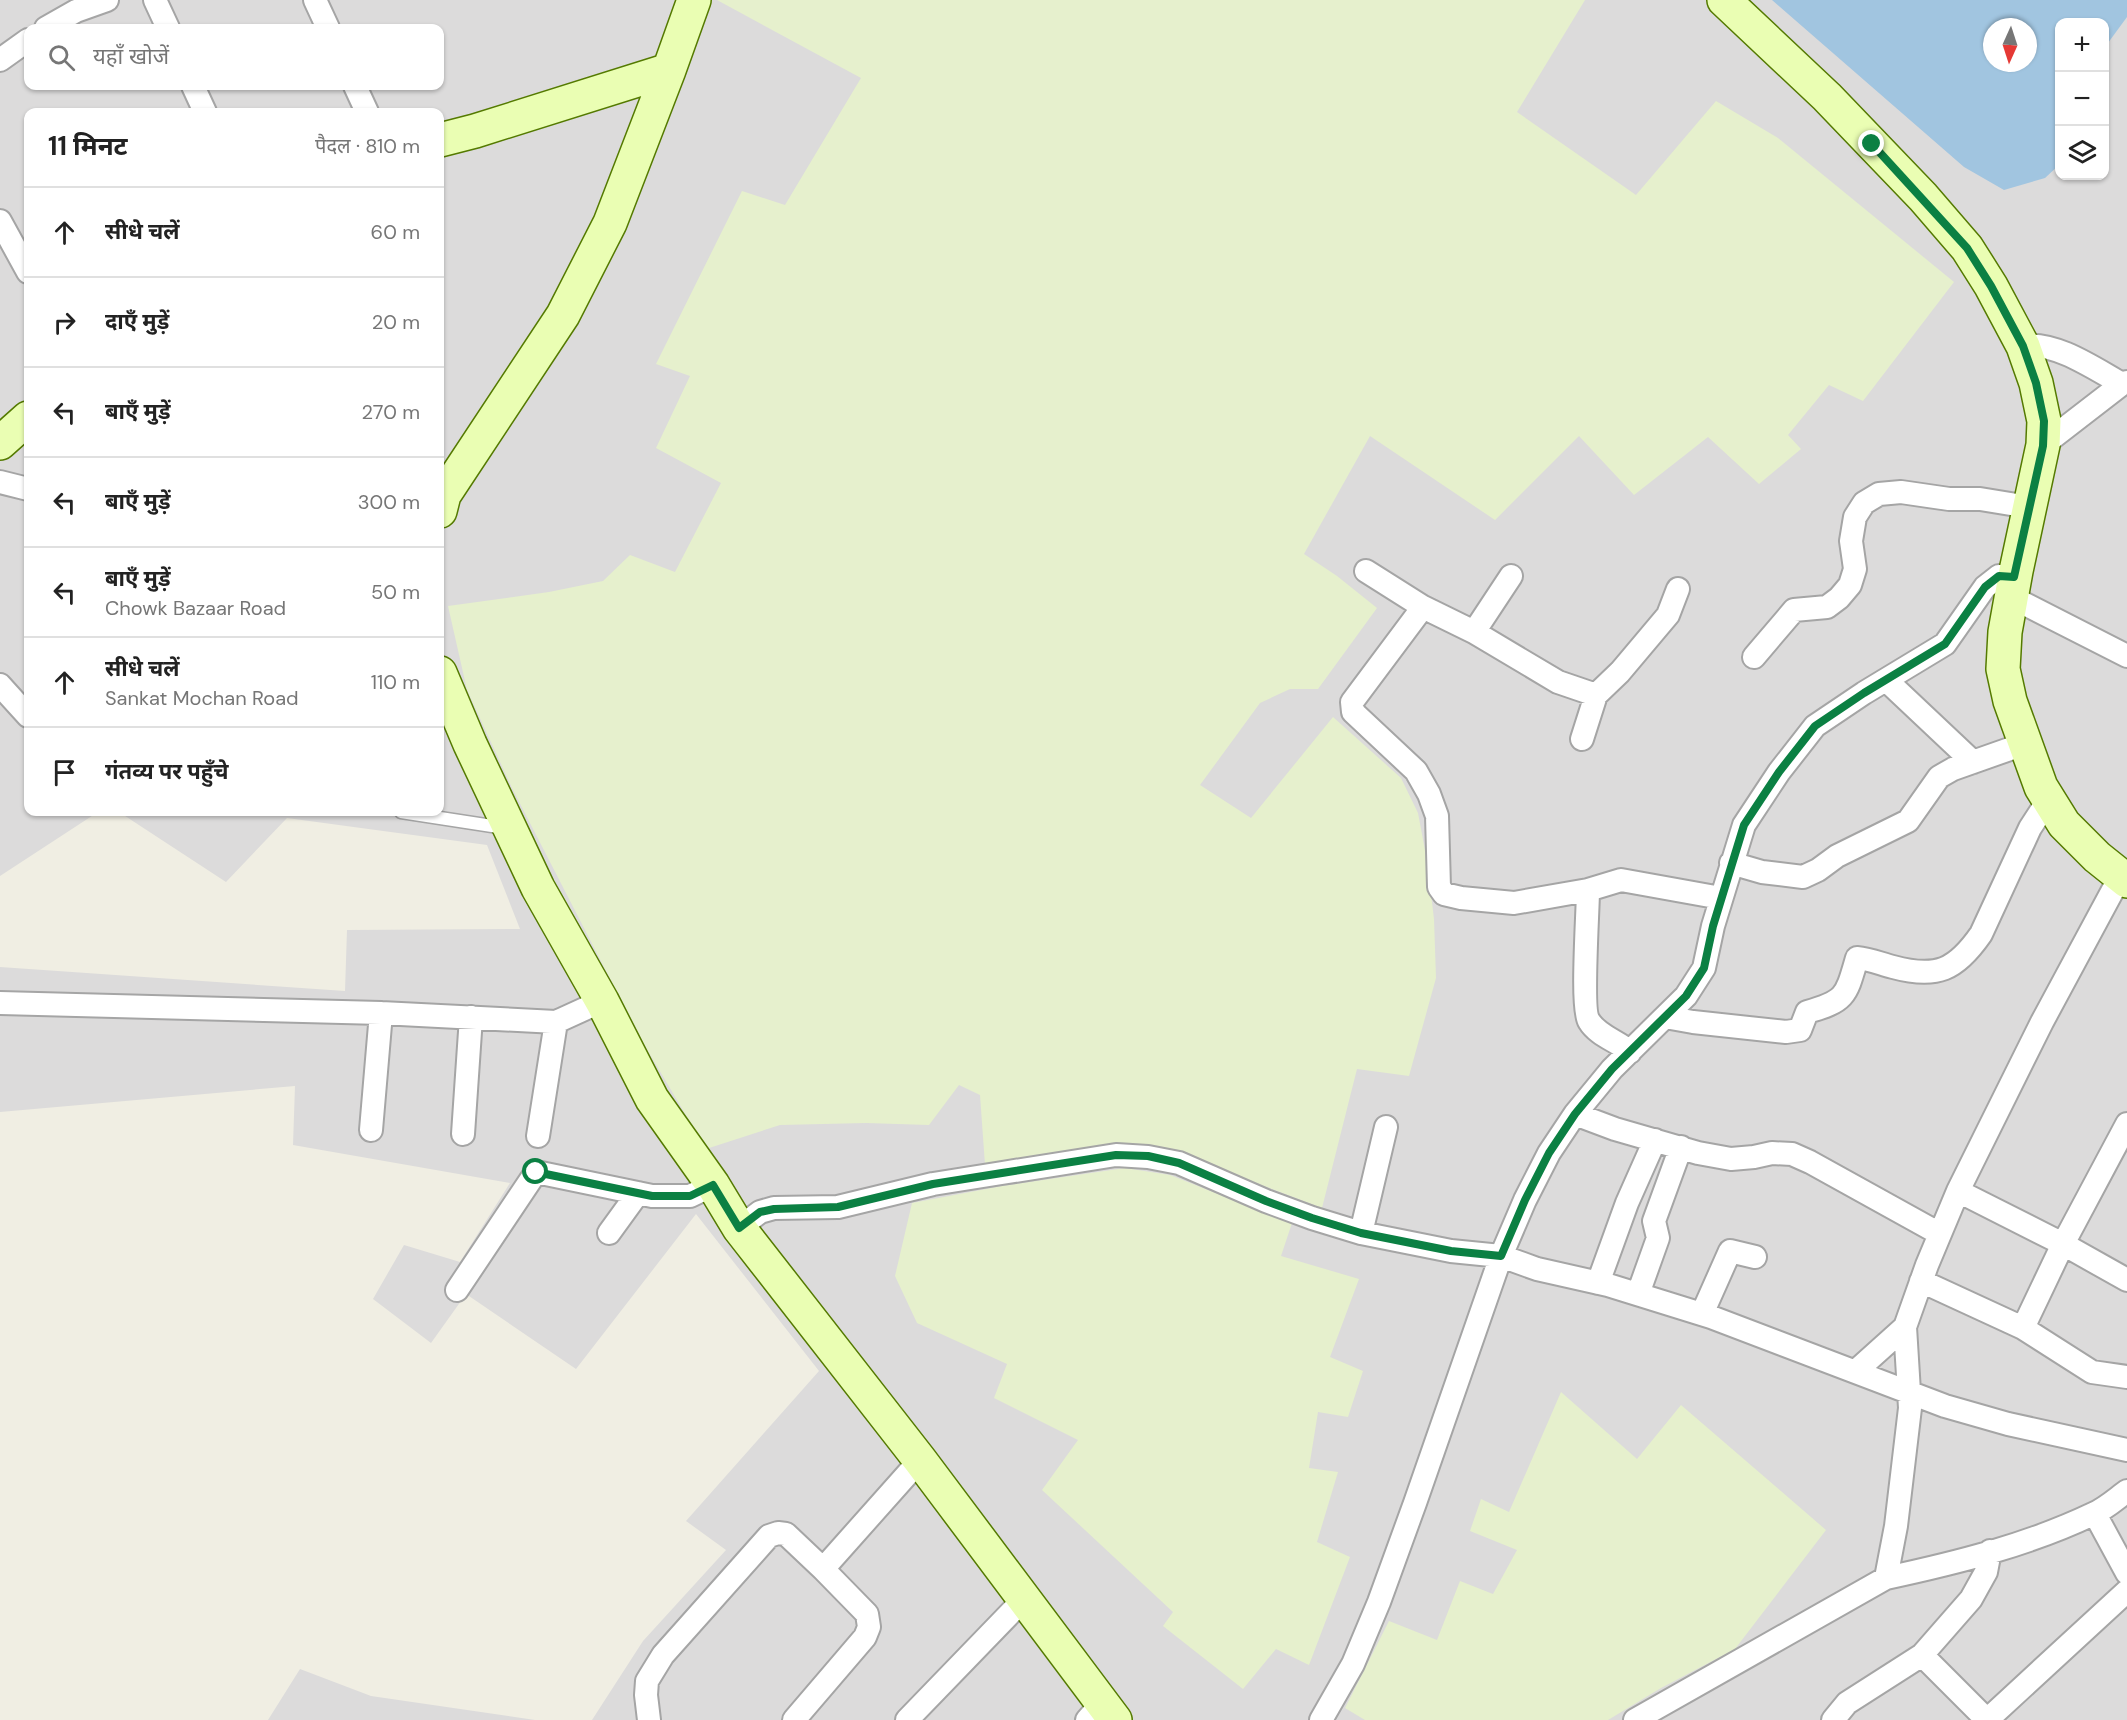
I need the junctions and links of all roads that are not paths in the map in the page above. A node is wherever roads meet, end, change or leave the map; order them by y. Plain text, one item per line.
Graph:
1 (107, 0) edge
2 (155, 0) edge
3 (315, 0) edge
4 (694, 0) edge
5 (1724, 0) edge
6 (53, 24) edge
7 (166, 24) edge
8 (326, 24) edge
9 (24, 43) edge
10 (0, 60) edge
11 (669, 70) junction
12 (195, 90) edge
13 (357, 90) edge
14 (203, 108) edge
15 (365, 108) edge
16 (444, 139) edge
17 (4, 236) edge
18 (24, 266) edge
19 (2023, 346) junction
20 (2124, 383) edge
21 (24, 422) edge
22 (2044, 433) junction
23 (0, 443) edge
24 (0, 482) edge
25 (24, 488) edge
26 (444, 495) edge
27 (2029, 507) junction
28 (1366, 571) dead end
29 (1511, 576) dead end
30 (2013, 587) junction
31 (1678, 589) dead end
32 (1423, 607) junction
33 (1474, 632) junction
34 (2127, 656) edge
35 (1754, 657) dead end
36 (1886, 680) junction
37 (444, 682) edge
38 (0, 685) edge
39 (1596, 695) junction
40 (24, 712) edge
41 (1582, 739) dead end
42 (2024, 744) junction
43 (1973, 762) junction
44 (2050, 803) junction
45 (428, 816) edge
46 (510, 828) junction
47 (1731, 862) junction
48 (2123, 879) edge
49 (1588, 890) junction
50 (1721, 898) junction
51 (602, 1001) junction
52 (0, 1003) edge
53 (381, 1013) junction
54 (471, 1017) junction
55 (1665, 1017) junction
56 (556, 1022) junction
57 (1630, 1052) junction
58 (1575, 1114) junction
59 (2127, 1124) edge
60 (1386, 1127) dead end
61 (371, 1130) dead end
62 (463, 1134) dead end
63 (538, 1136) dead end
64 (1655, 1140) junction
65 (1681, 1148) junction
66 (713, 1185) junction
67 (1958, 1191) junction
68 (638, 1193) junction
69 (739, 1228) junction
70 (609, 1233) dead end
71 (1361, 1233) junction
72 (1940, 1234) junction
73 (2063, 1244) junction
74 (1501, 1256) junction
75 (1755, 1257) dead end
76 (2127, 1280) edge
77 (1922, 1281) junction
78 (1598, 1283) junction
79 (457, 1290) dead end
80 (1638, 1294) junction
81 (1702, 1314) junction
82 (1905, 1327) junction
83 (2023, 1328) junction
84 (1856, 1371) junction
85 (2127, 1377) edge
86 (1908, 1391) junction
87 (2127, 1450) edge
88 (920, 1460) junction
89 (2127, 1491) edge
90 (2095, 1514) junction
91 (1990, 1551) junction
92 (823, 1569) junction
93 (2127, 1573) edge
94 (1886, 1578) junction
95 (2127, 1591) edge
96 (1024, 1599) junction
97 (1922, 1655) junction
98 (1102, 1714) edge
99 (649, 1720) edge
100 (794, 1720) edge
101 (907, 1720) edge
102 (1321, 1720) edge
103 (1635, 1720) edge
104 (1833, 1720) edge
105 (1987, 1720) edge

1 - 6 street
2 - 7 street
3 - 8 street
4 - 11 main road
5 - 19 main road
9 - 10 street
11 - 16 main road
11 - 26 main road
12 - 14 street
13 - 15 street
17 - 18 street
19 - 20 street
19 - 22 main road
20 - 22 street
21 - 23 main road
22 - 27 main road
24 - 25 street
27 - 30 main road
27 - 35 street
28 - 32 street
29 - 33 street
30 - 34 street
30 - 36 street
30 - 42 main road
31 - 39 street
32 - 33 street
32 - 49 street
33 - 39 street
36 - 43 street
36 - 47 street
37 - 46 main road
38 - 40 street
39 - 41 street
42 - 43 street
42 - 44 main road
43 - 47 street
44 - 48 main road
44 - 55 street
45 - 46 lane
46 - 51 main road
47 - 50 street
48 - 67 street
49 - 50 street
49 - 57 street
50 - 55 street
51 - 56 street
51 - 66 main road
52 - 53 street
53 - 54 street
53 - 61 street
54 - 56 street
54 - 62 street
55 - 57 street
56 - 63 street
57 - 58 street
58 - 64 street
58 - 74 street
59 - 73 street
60 - 71 street
64 - 65 street
64 - 78 street
65 - 72 street
65 - 80 street
66 - 68 street
66 - 69 main road
67 - 72 street
67 - 73 street
68 - 70 street
68 - 79 street
69 - 71 street
69 - 88 main road
71 - 74 street
72 - 77 street
73 - 76 street
73 - 83 street
74 - 78 street
74 - 102 street
75 - 81 street
77 - 82 street
77 - 83 street
78 - 80 street
80 - 81 street
81 - 84 street
82 - 84 street
82 - 86 street
83 - 85 street
84 - 86 street
86 - 87 street
86 - 94 street
88 - 92 street
88 - 96 main road
89 - 90 street
90 - 91 street
90 - 93 street
91 - 94 street
91 - 97 street
92 - 99 street
92 - 100 street
94 - 103 street
95 - 105 street
96 - 98 main road
96 - 101 street
97 - 104 street
97 - 105 street

